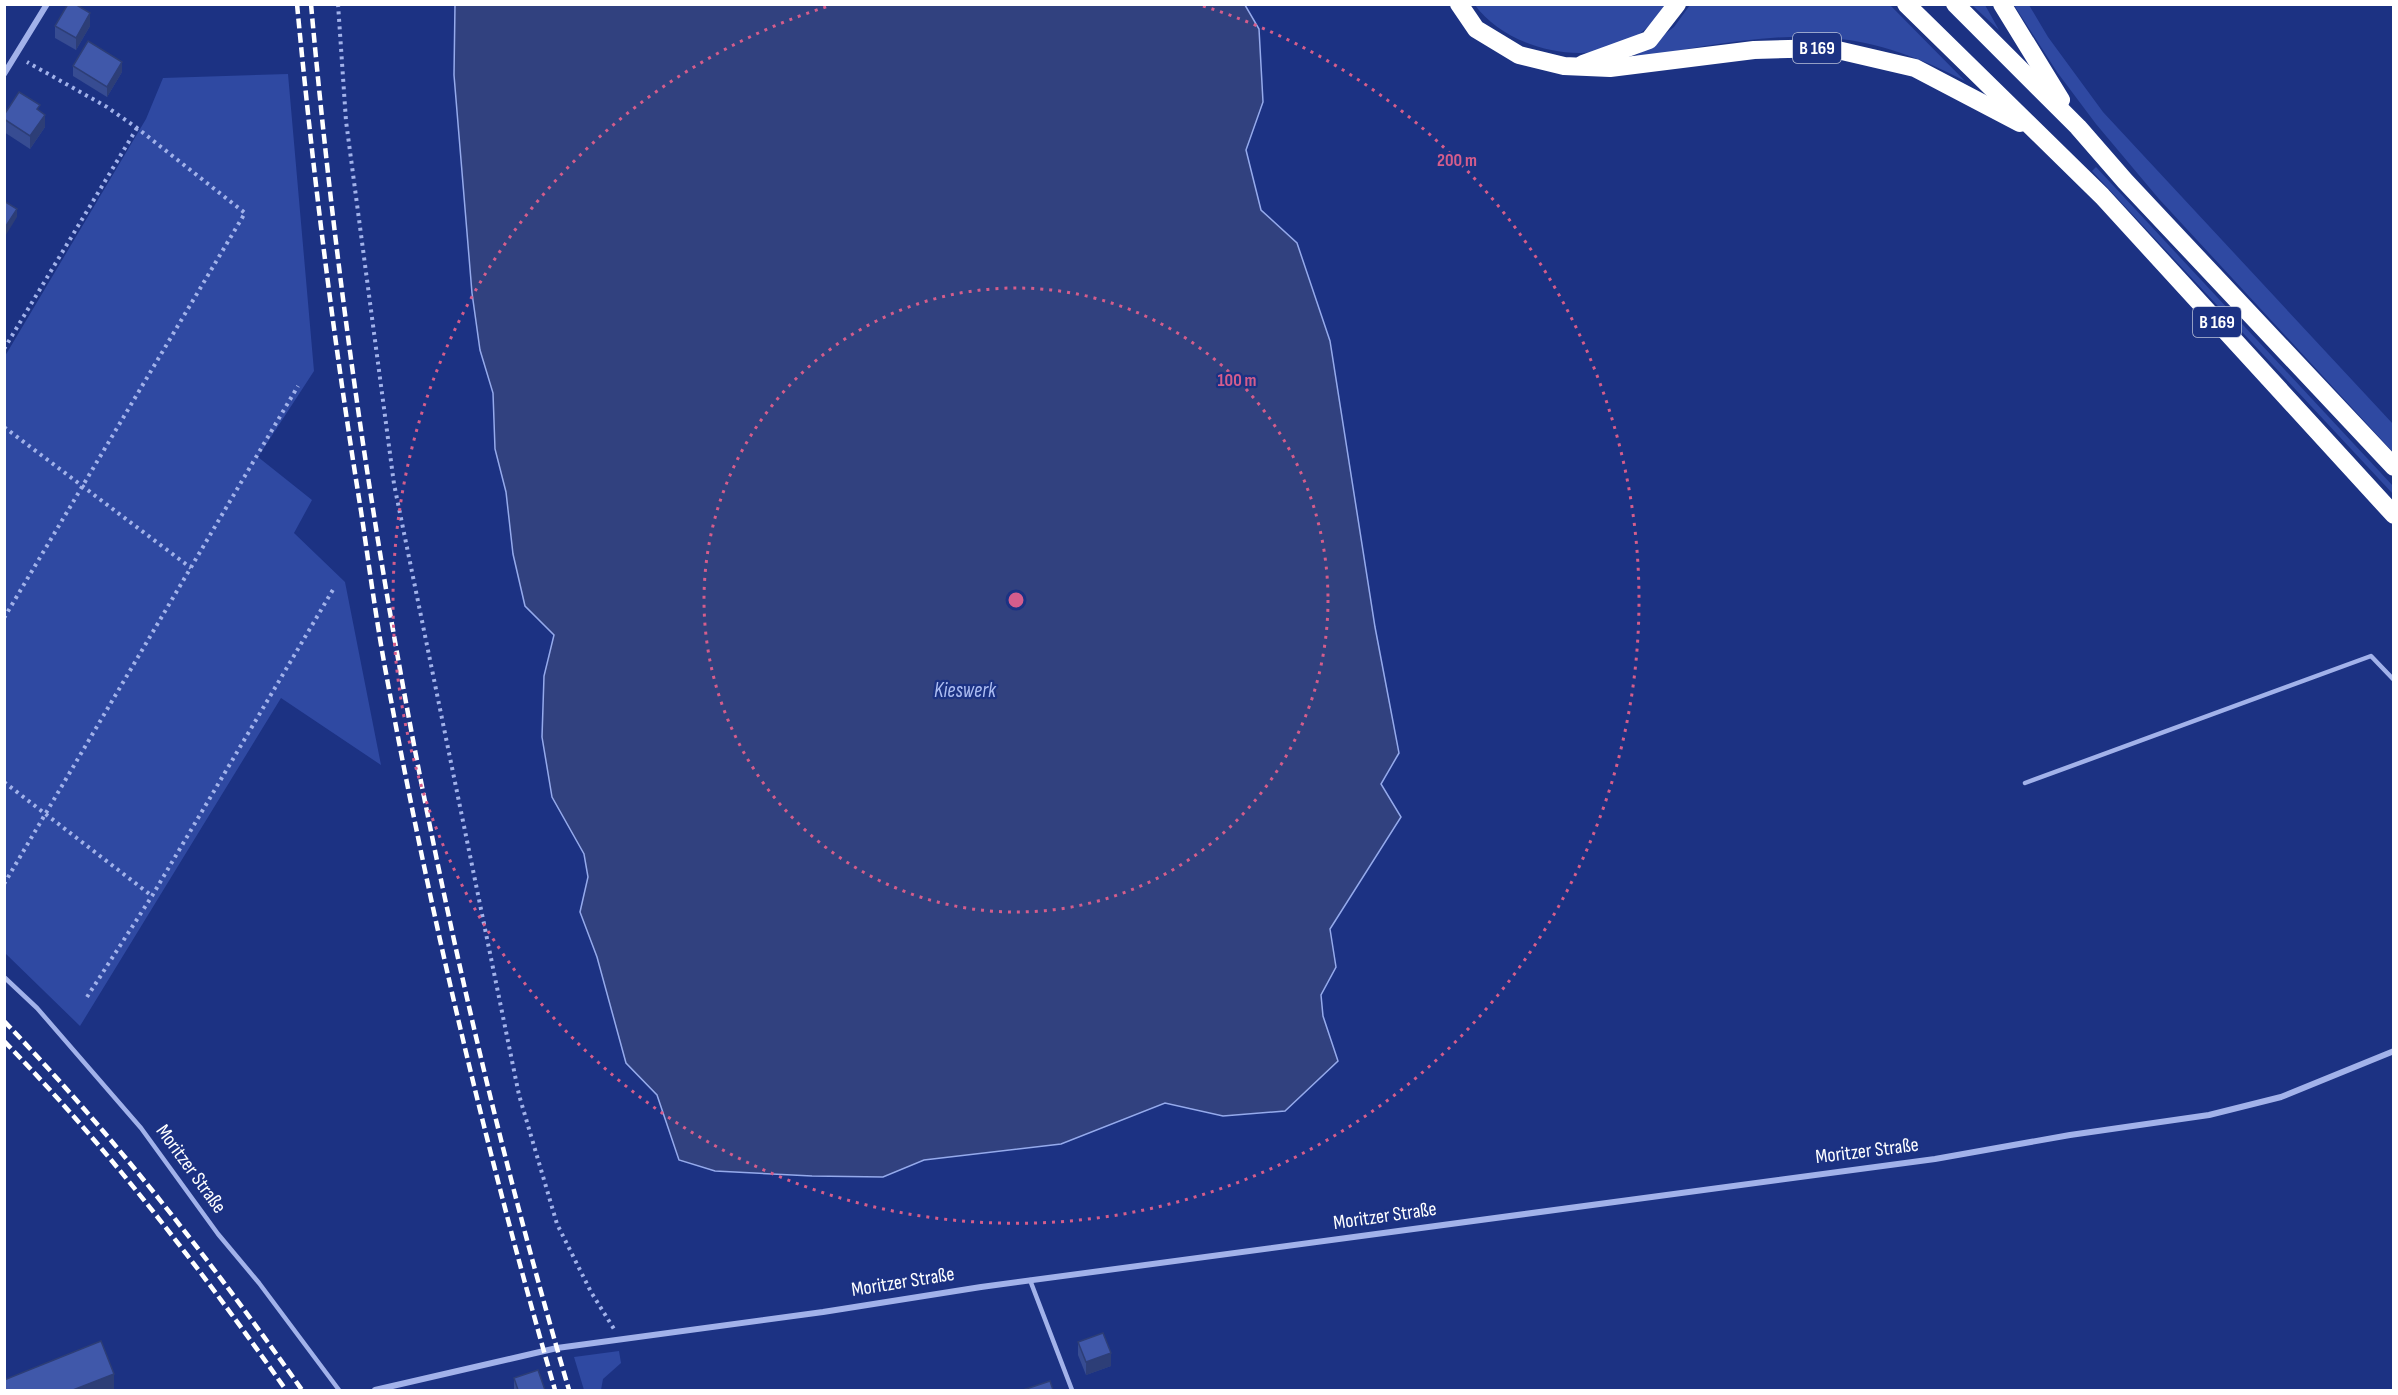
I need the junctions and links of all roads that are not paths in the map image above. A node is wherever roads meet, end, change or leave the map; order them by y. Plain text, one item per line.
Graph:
1 (46, 4) edge
2 (1459, 4) edge
3 (1677, 4) edge
4 (1906, 4) edge
5 (1955, 4) edge
6 (2002, 4) edge
7 (1579, 65) junction
8 (4, 74) edge
9 (2078, 127) junction
10 (2037, 133) junction
11 (2394, 467) edge
12 (2394, 515) edge
13 (2394, 680) edge
14 (2025, 783) dead end
15 (4, 976) edge
16 (2394, 1051) edge
17 (1030, 1280) junction
18 (339, 1390) edge
19 (375, 1390) edge
20 (1072, 1390) edge

1 - 8 street
2 - 7 highway, B 169
3 - 7 highway, B 169
4 - 10 highway, B 169
5 - 9 highway, B 169
6 - 9 highway, B 169
7 - 10 highway, B 169
9 - 11 highway, B 169
10 - 12 highway, B 169
13 - 14 lane
15 - 18 lane, Moritzer Straße
16 - 17 street, Moritzer Straße
17 - 19 street, Moritzer Straße
17 - 20 lane

